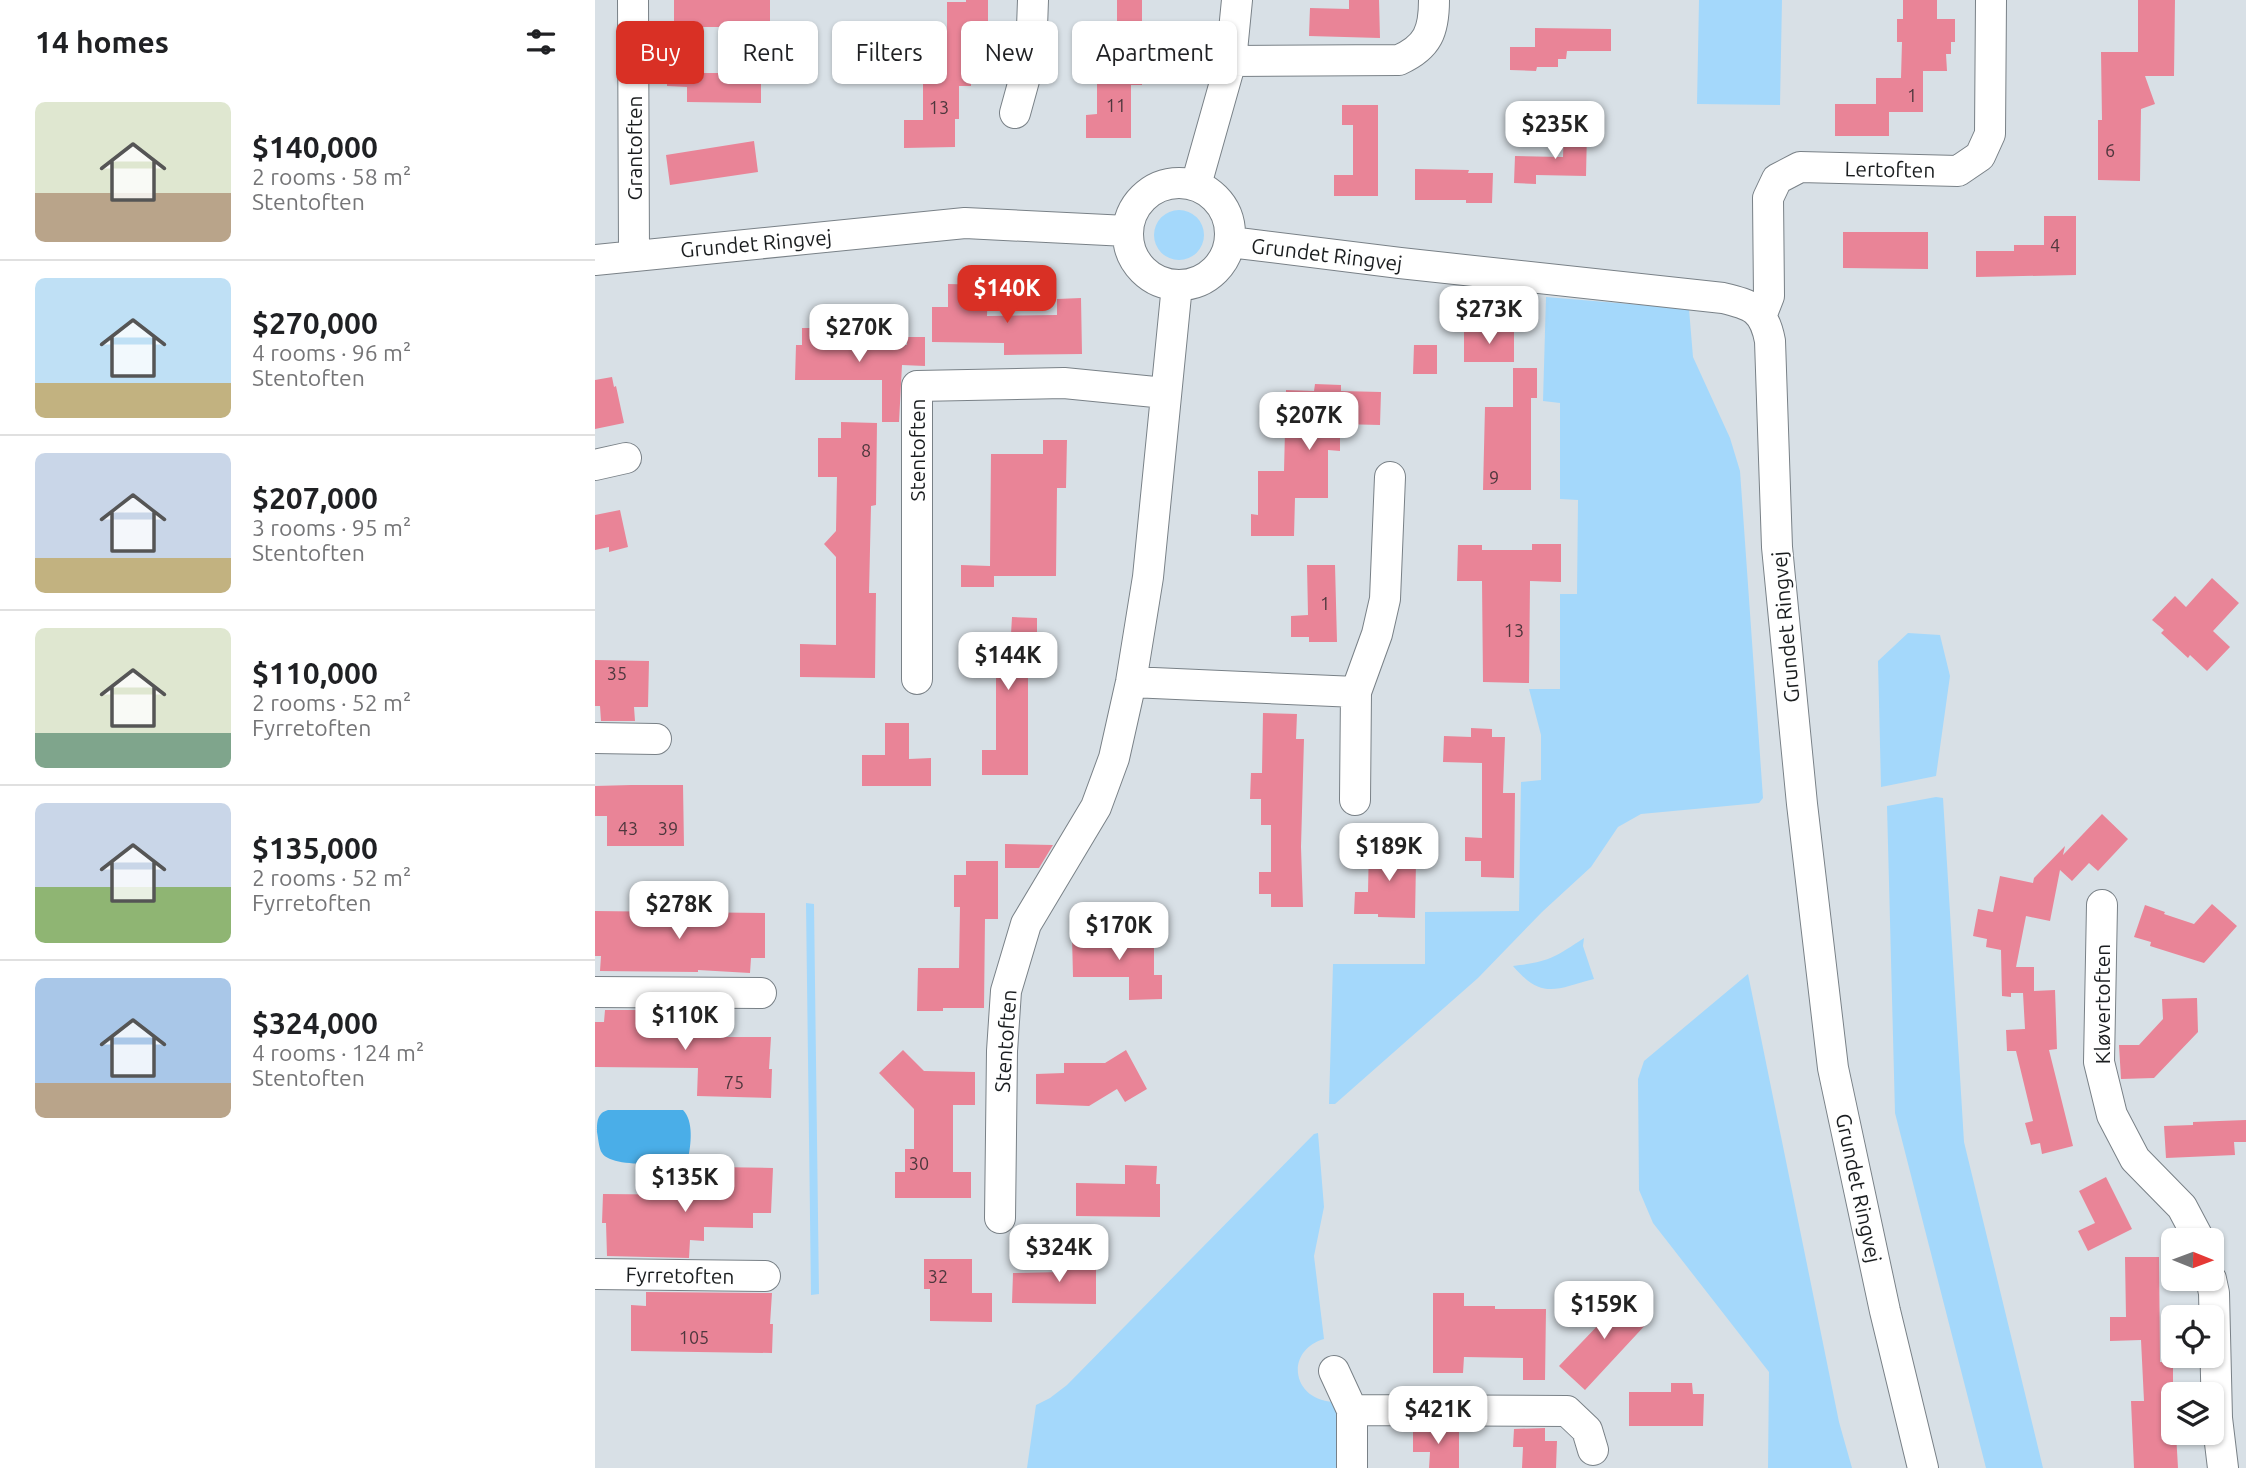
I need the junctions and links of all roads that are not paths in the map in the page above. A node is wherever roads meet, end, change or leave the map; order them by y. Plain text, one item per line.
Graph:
1 (633, 0) edge
2 (1033, 0) edge
3 (1237, 0) edge
4 (1434, 0) edge
5 (1991, 0) edge
6 (1235, 21) edge
7 (1237, 61) edge
8 (1225, 84) edge
9 (1015, 113) dead end
10 (1196, 185) junction
11 (1127, 231) junction
12 (1230, 242) junction
13 (633, 254) junction
14 (595, 260) edge
15 (1177, 285) junction
16 (1762, 314) junction
17 (1165, 393) junction
18 (627, 458) dead end
19 (595, 465) edge
20 (1390, 477) dead end
21 (917, 680) dead end
22 (1131, 682) junction
23 (1356, 692) junction
24 (595, 738) edge
25 (656, 739) dead end
26 (1355, 800) dead end
27 (2102, 905) dead end
28 (595, 992) edge
29 (761, 993) dead end
30 (1000, 1217) dead end
31 (2193, 1228) edge
32 (595, 1274) edge
33 (765, 1276) dead end
34 (2214, 1292) edge
35 (1334, 1371) dead end
36 (1352, 1410) junction
37 (1593, 1450) dead end
38 (1352, 1468) edge
39 (1923, 1468) edge
40 (2223, 1468) edge

1 - 13 street, Grantoften
2 - 9 street
3 - 6 street
4 - 7 street
5 - 16 street, Lertoften
8 - 10 street
10 - 11 street
10 - 12 street
11 - 13 street, Grundet Ringvej
11 - 15 street
12 - 15 street
12 - 16 street, Grundet Ringvej
13 - 14 street, Grundet Ringvej
15 - 17 street, Stentoften
16 - 39 street, Grundet Ringvej
17 - 21 street, Stentoften
17 - 22 street, Stentoften
18 - 19 street
20 - 23 street
22 - 23 street
22 - 30 street, Stentoften
23 - 26 street
24 - 25 street
27 - 31 street, Kløvertoften
28 - 29 street
32 - 33 street, Fyrretoften
34 - 40 street
35 - 36 street
36 - 37 street
36 - 38 street

